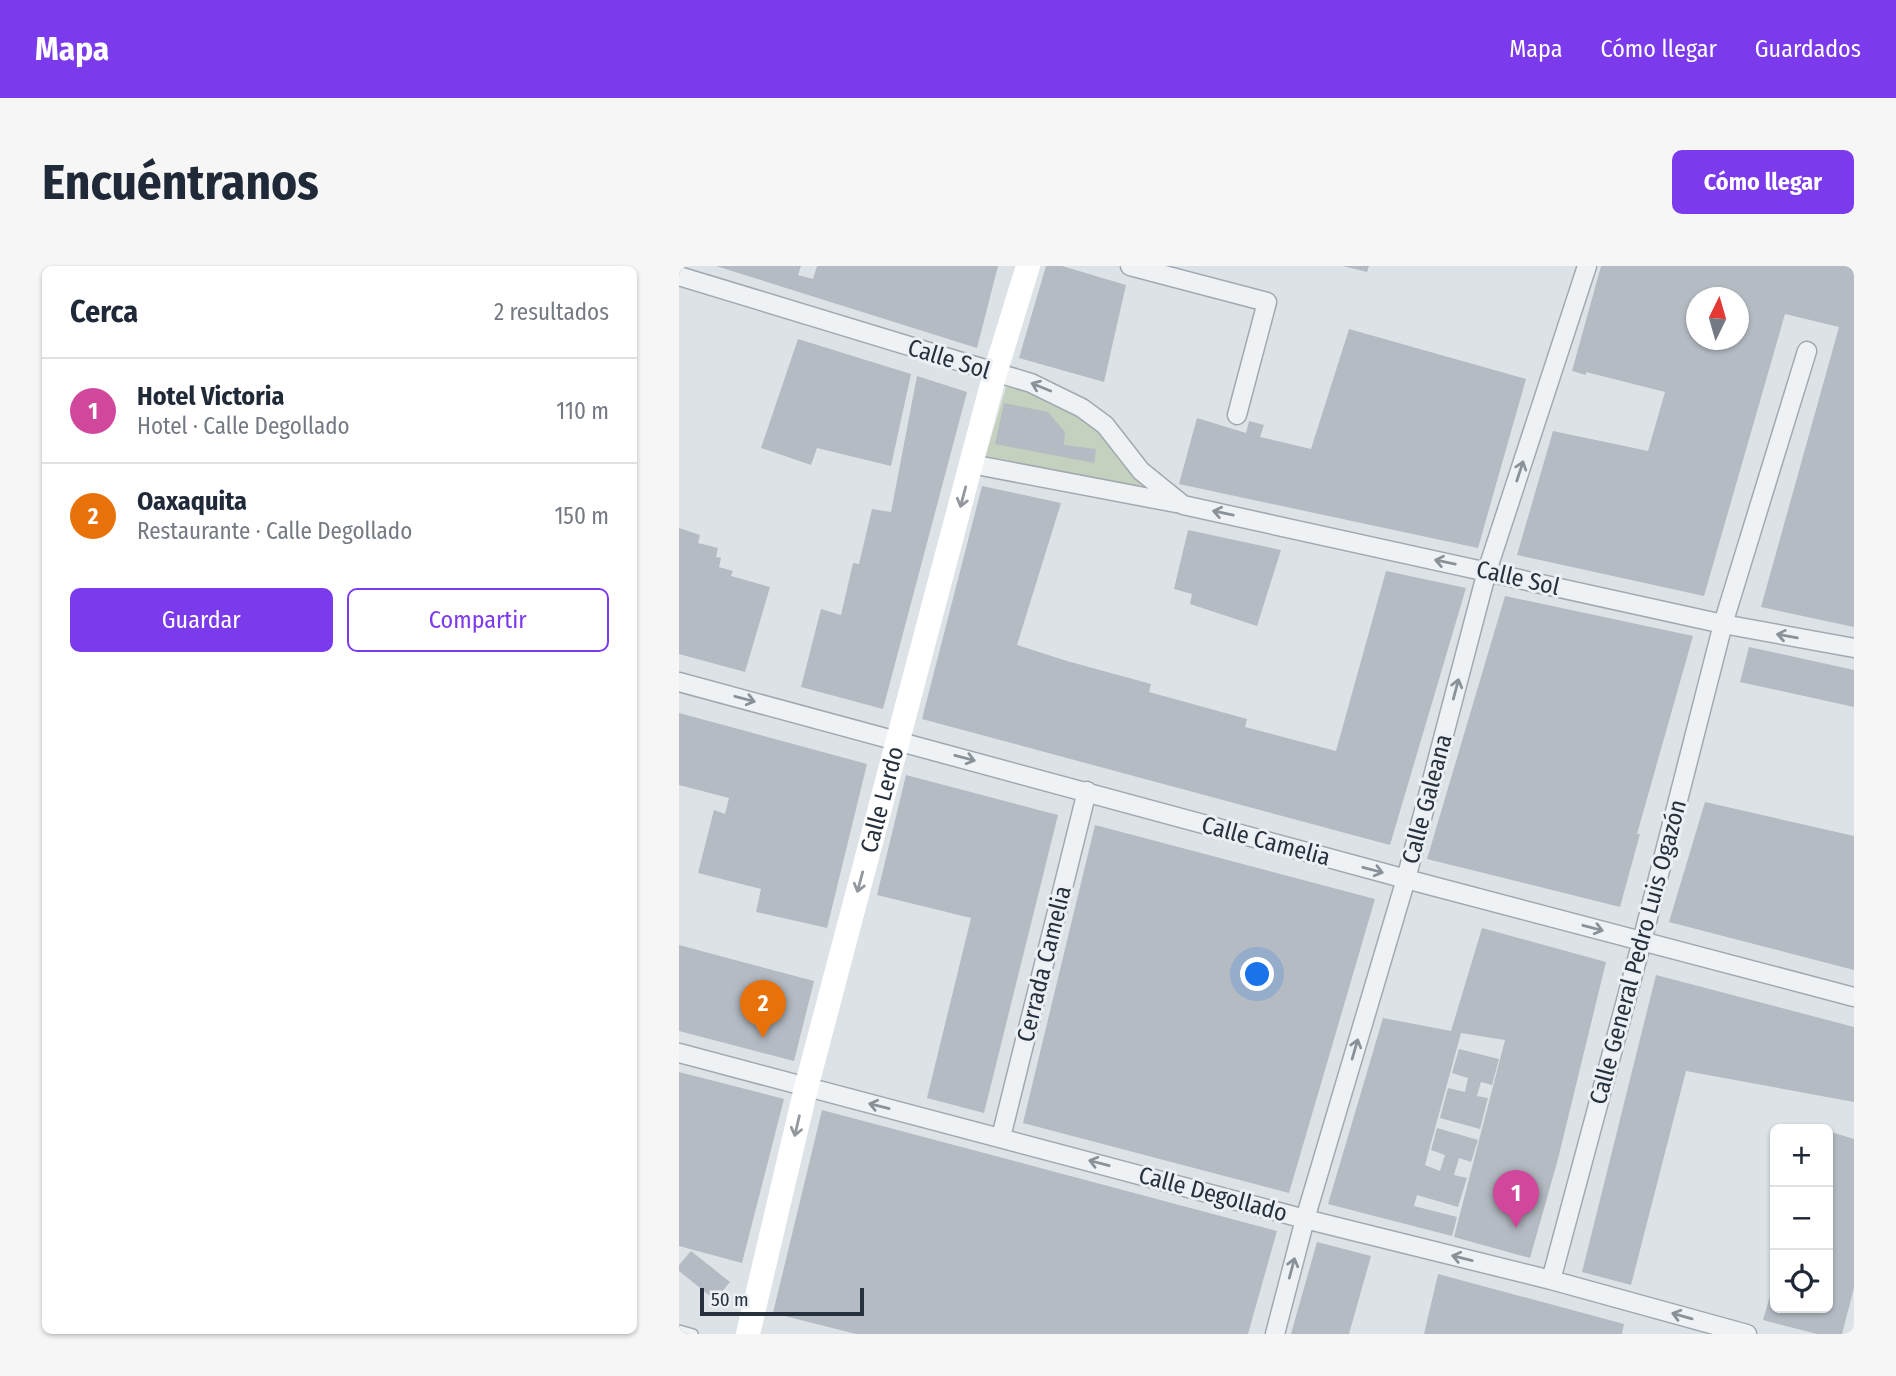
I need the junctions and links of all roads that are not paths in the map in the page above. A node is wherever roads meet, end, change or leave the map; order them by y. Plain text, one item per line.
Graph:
1 (1028, 266) edge
2 (1129, 266) edge
3 (1587, 266) edge
4 (679, 276) edge
5 (1807, 351) dead end
6 (995, 373) junction
7 (1237, 415) dead end
8 (971, 464) junction
9 (1183, 505) junction
10 (1487, 571) junction
11 (1723, 624) junction
12 (1854, 648) edge
13 (679, 682) edge
14 (897, 740) junction
15 (1087, 791) junction
16 (1405, 879) junction
17 (1642, 941) junction
18 (1854, 997) edge
19 (679, 1053) edge
20 (806, 1088) junction
21 (1001, 1137) junction
22 (1305, 1219) junction
23 (1552, 1280) junction
24 (679, 1330) edge
25 (693, 1334) edge
26 (748, 1334) edge
27 (1275, 1334) edge
28 (1747, 1334) edge

1 - 6 street, Calle Lerdo
2 - 7 street
10 -> 3 street, Calle Galeana
4 - 6 street, Calle Sol
5 - 11 street, Calle General Pedro Luis Ogazón
6 - 8 street, Calle Lerdo
9 -> 6 street, Calle Sol
8 - 9 street, Calle Sol
8 -> 14 street, Calle Lerdo
10 -> 9 street, Calle Sol
10 - 11 street, Calle Sol
16 -> 10 street, Calle Galeana
12 -> 11 street, Calle Sol
11 - 17 street, Calle General Pedro Luis Ogazón
13 -> 14 street, Calle Camelia
14 -> 15 street, Calle Camelia
14 -> 20 street, Calle Lerdo
15 -> 16 street, Calle Camelia
15 - 21 street, Cerrada Camelia
16 -> 17 street, Calle Camelia
22 -> 16 street, Calle Galeana
17 - 18 street, Calle Camelia
17 - 23 street, Calle General Pedro Luis Ogazón
19 - 20 street, Calle Degollado
21 -> 20 street, Calle Degollado
20 -> 26 street, Calle Lerdo
22 -> 21 street, Calle Degollado
23 -> 22 street, Calle Degollado
27 -> 22 street, Calle Galeana
28 -> 23 street, Calle Degollado
24 - 25 lane

